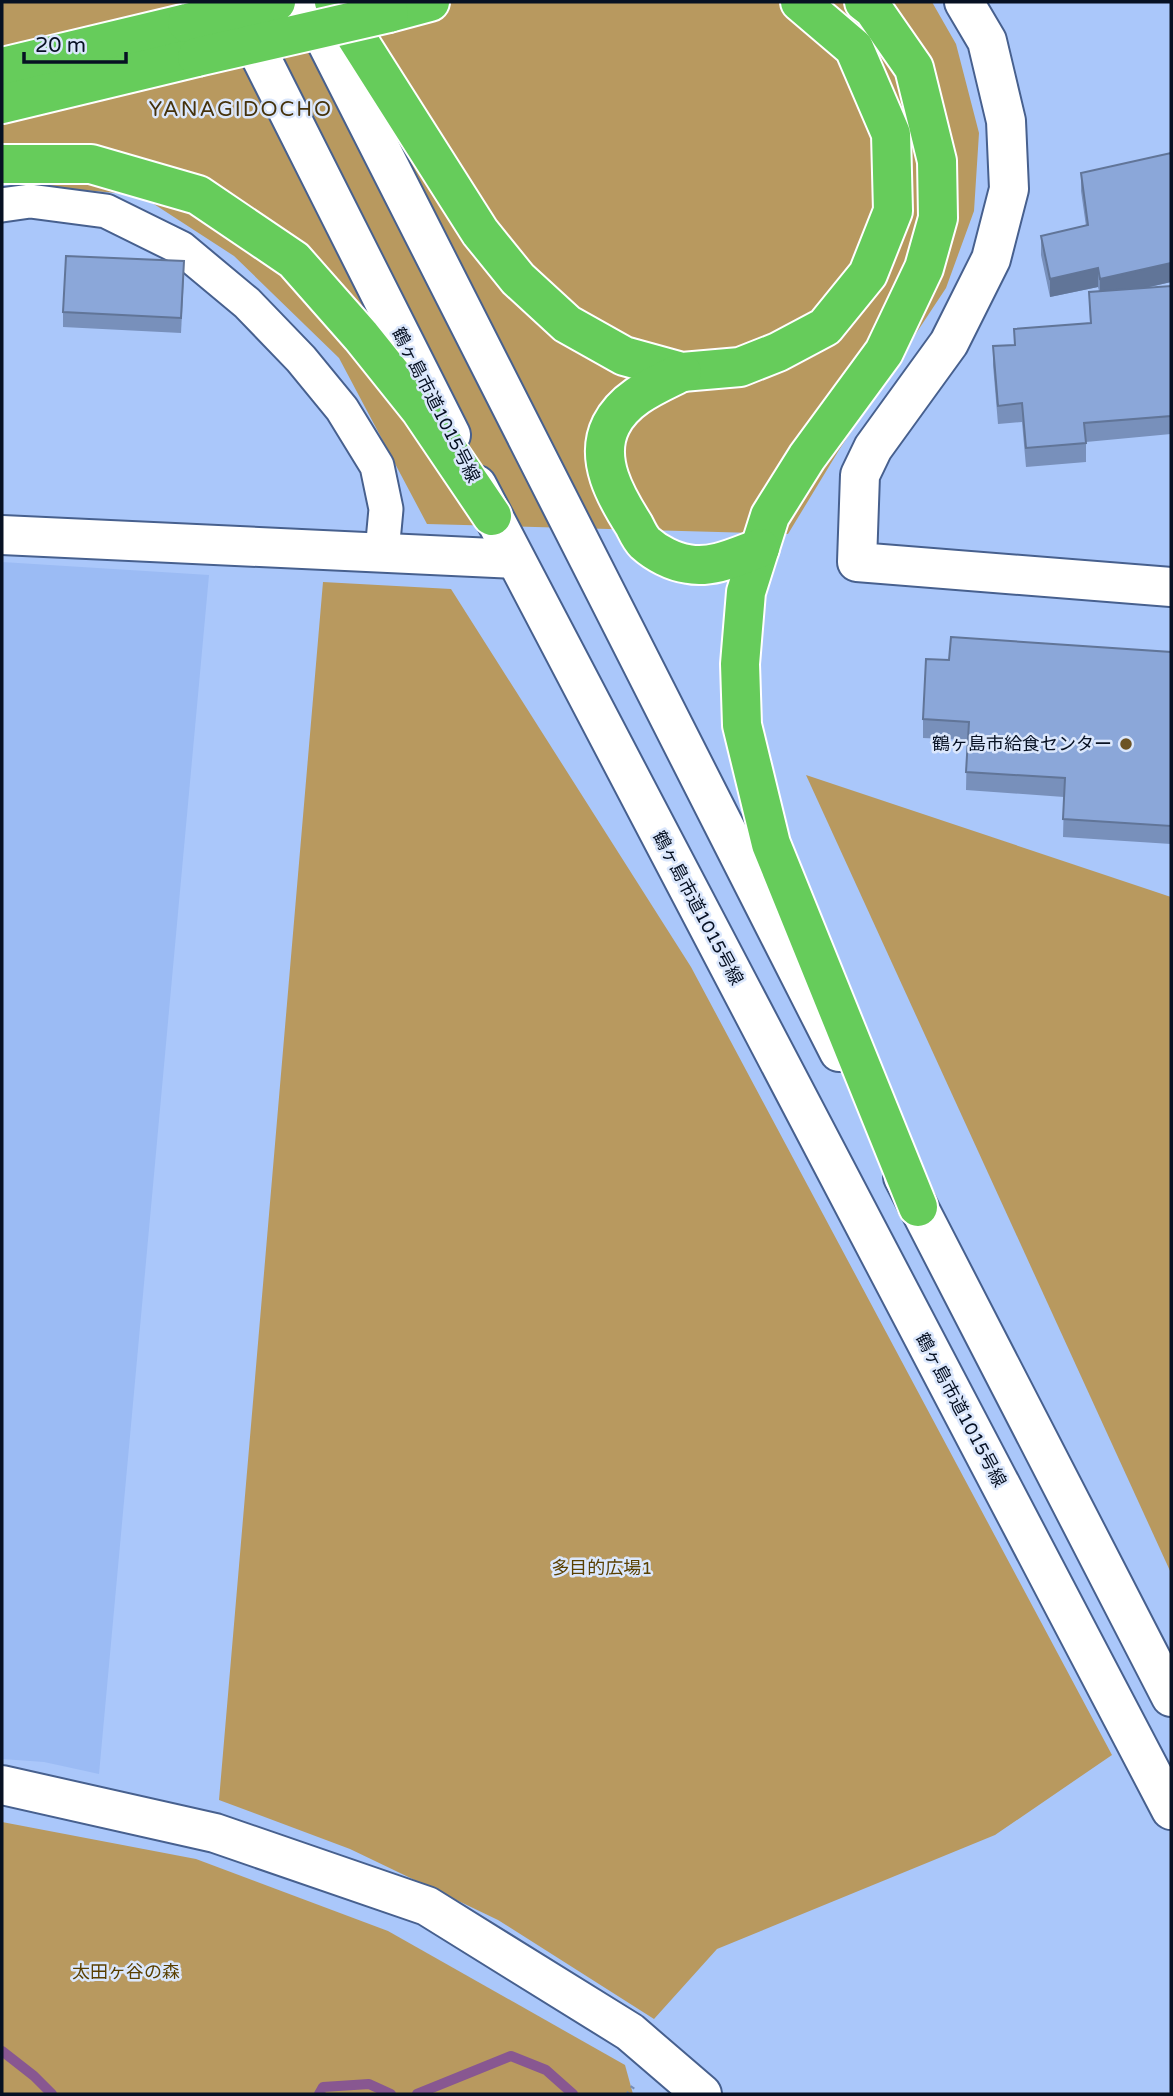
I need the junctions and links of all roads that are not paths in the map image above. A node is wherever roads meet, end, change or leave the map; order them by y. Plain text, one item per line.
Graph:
1 (233, 2) edge
2 (276, 2) edge
3 (306, 2) edge
4 (334, 2) edge
5 (430, 2) edge
6 (800, 2) edge
7 (864, 2) edge
8 (964, 2) edge
9 (192, 40) junction
10 (2, 67) edge
11 (2, 104) edge
12 (2, 164) edge
13 (2, 205) edge
14 (682, 372) junction
15 (492, 516) junction
16 (2, 535) edge
17 (760, 548) junction
18 (382, 552) junction
19 (515, 559) junction
20 (1171, 586) edge
21 (918, 1207) junction
22 (1171, 1697) edge
23 (2, 1785) edge
24 (1171, 1810) edge
25 (702, 2094) edge

1 - 15 street, 鶴ヶ島市道1015号線
2 - 9 highway, bridge
3 - 21 street
4 - 14 highway
5 - 9 highway, bridge
6 - 14 highway
7 - 17 highway
8 - 20 street
9 - 10 highway
9 - 11 highway
12 - 15 highway
13 - 18 street
14 - 17 highway
15 - 19 street, 鶴ヶ島市道1015号線
16 - 18 street
17 - 21 highway
18 - 19 street
19 - 24 street, 鶴ヶ島市道1015号線
21 - 22 street
23 - 25 street

